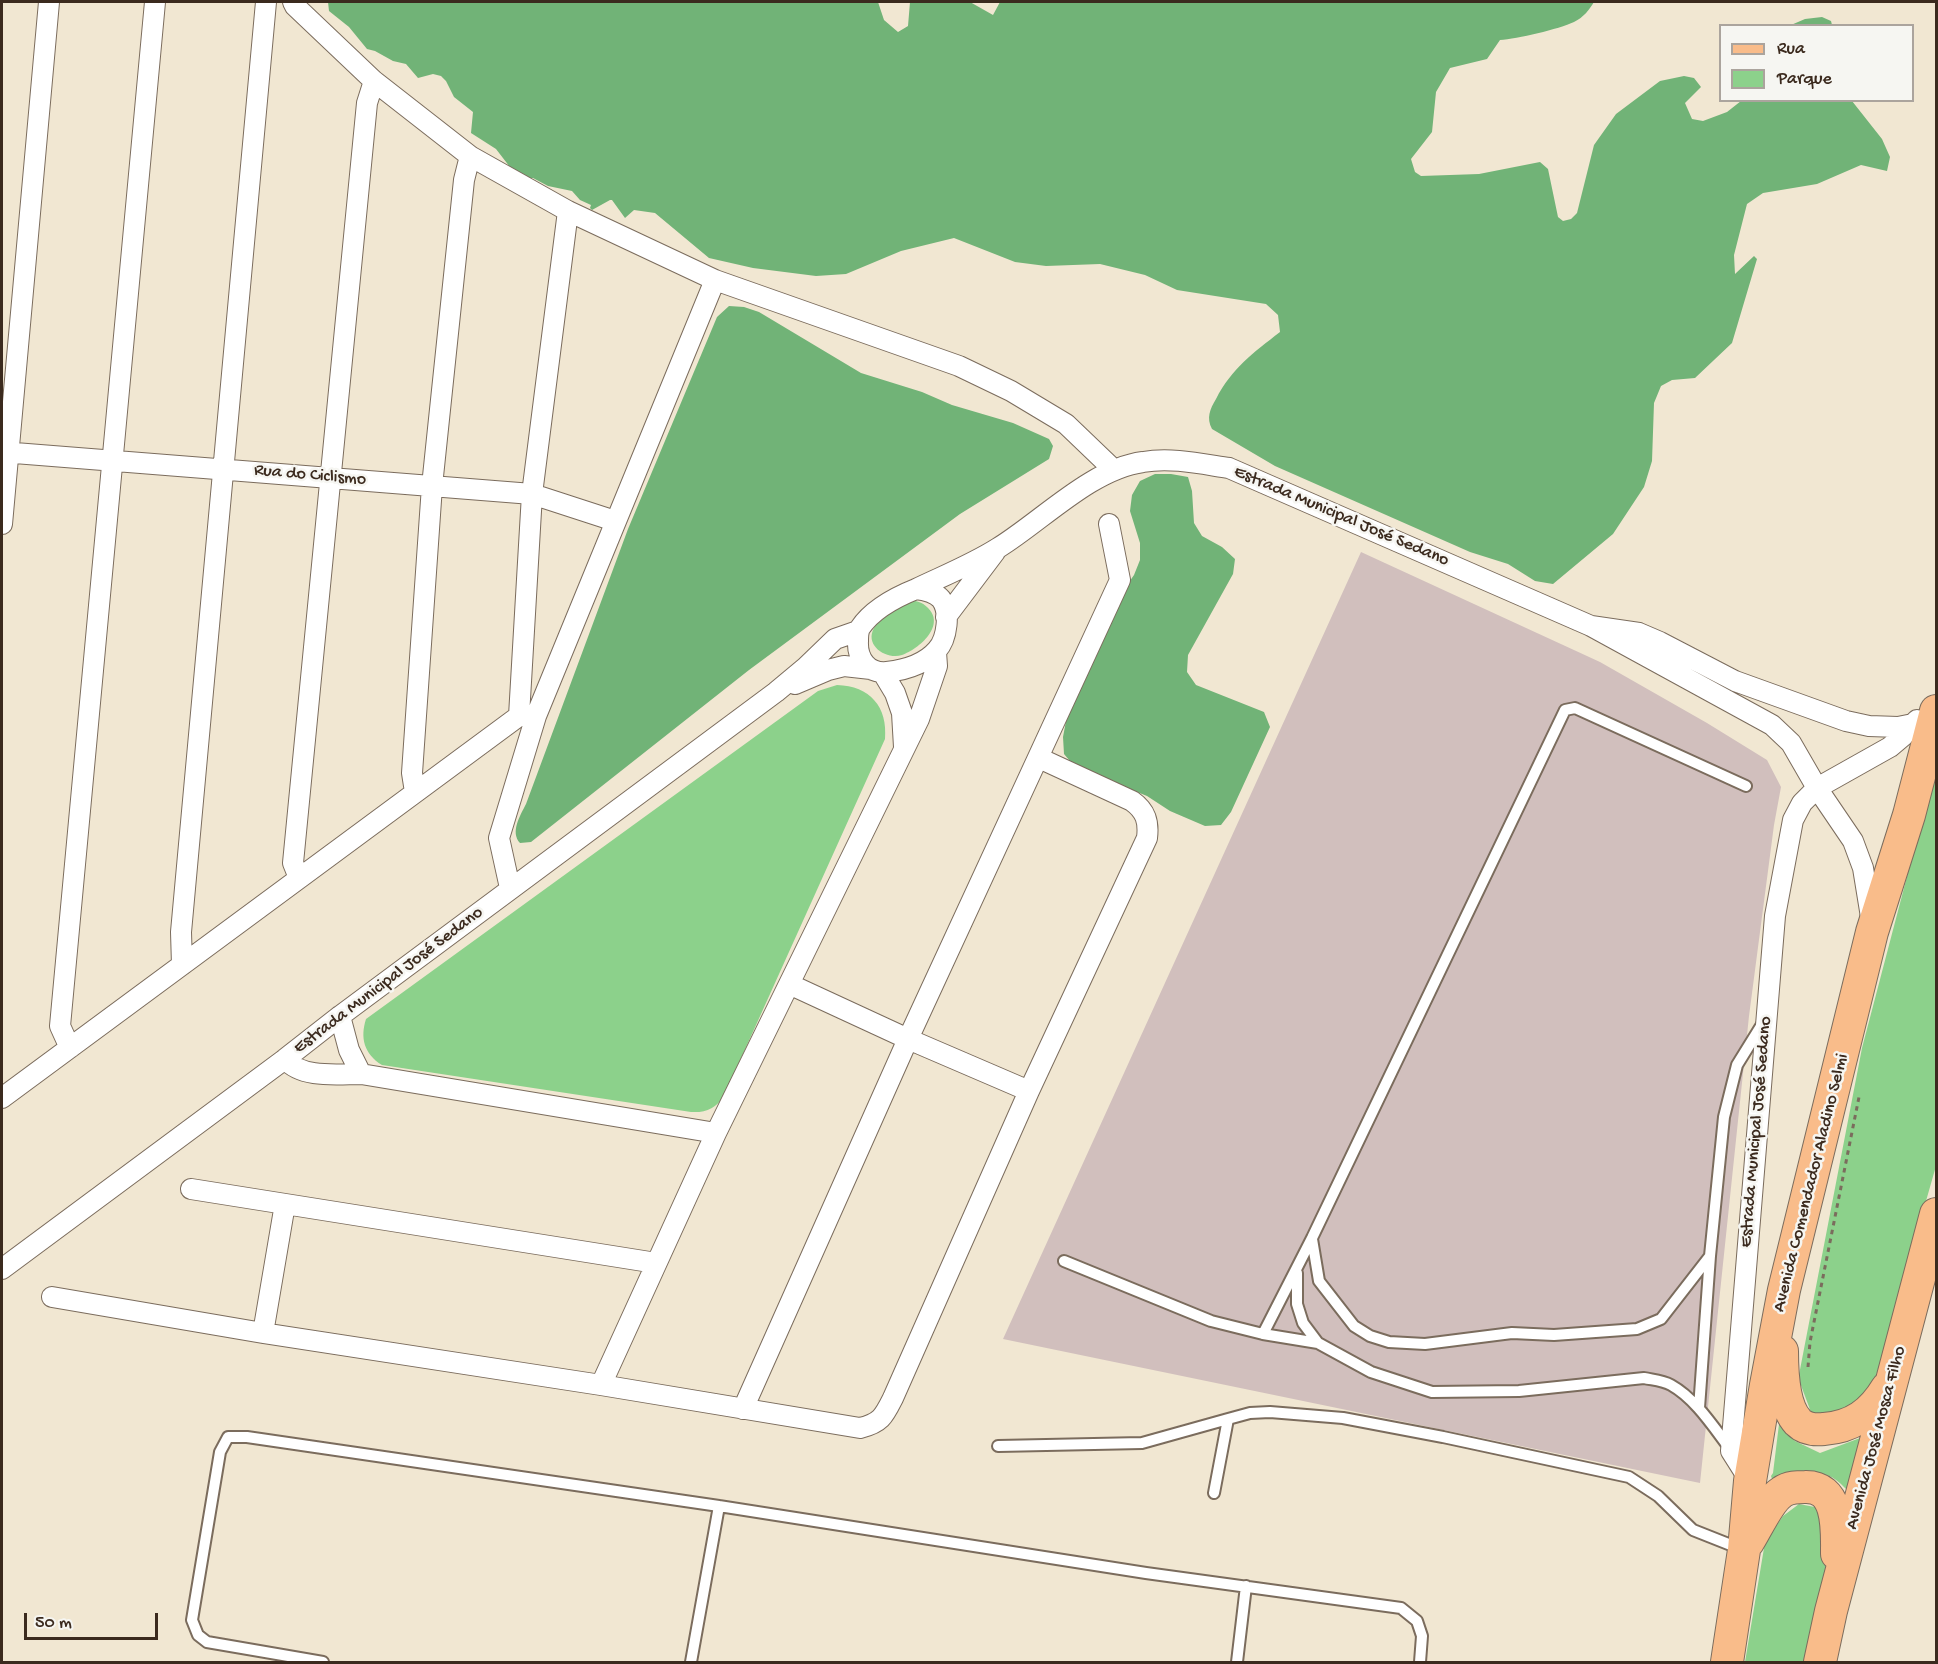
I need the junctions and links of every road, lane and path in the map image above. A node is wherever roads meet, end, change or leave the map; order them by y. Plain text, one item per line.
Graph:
1 (49, 2) edge
2 (155, 2) edge
3 (266, 2) edge
4 (293, 2) edge
5 (374, 81) junction
6 (470, 156) junction
7 (568, 211) junction
8 (715, 280) junction
9 (5, 452) edge
10 (112, 461) junction
11 (223, 469) junction
12 (1114, 470) junction
13 (330, 477) junction
14 (432, 486) junction
15 (532, 494) junction
16 (615, 521) junction
17 (2, 524) edge
18 (1109, 524) dead end
19 (997, 549) junction
20 (916, 589) junction
21 (946, 617) junction
22 (1591, 626) junction
23 (858, 631) junction
24 (936, 652) junction
25 (877, 671) junction
26 (776, 692) junction
27 (1936, 698) edge
28 (528, 716) junction
29 (1924, 718) edge
30 (904, 750) junction
31 (1039, 758) junction
32 (1746, 786) dead end
33 (1817, 788) junction
34 (415, 792) junction
35 (299, 878) junction
36 (510, 888) junction
37 (1872, 932) junction
38 (182, 964) junction
39 (789, 984) junction
40 (340, 1016) junction
41 (1766, 1018) junction
42 (908, 1039) junction
43 (70, 1048) junction
44 (285, 1059) junction
45 (361, 1074) junction
46 (1029, 1091) junction
47 (1859, 1096) dead end
48 (2, 1098) edge
49 (716, 1133) junction
50 (191, 1188) dead end
51 (285, 1204) junction
52 (1936, 1214) edge
53 (1312, 1238) junction
54 (1710, 1256) junction
55 (1064, 1261) dead end
56 (656, 1263) junction
57 (1298, 1267) junction
58 (2, 1269) edge
59 (1784, 1290) junction
60 (52, 1297) dead end
61 (263, 1333) junction
62 (1263, 1334) junction
63 (1318, 1343) junction
64 (1808, 1372) dead end
65 (1892, 1380) junction
66 (601, 1385) junction
67 (1699, 1408) junction
68 (743, 1409) junction
69 (1228, 1419) junction
70 (998, 1446) dead end
71 (1731, 1451) junction
72 (1750, 1482) junction
73 (1214, 1493) dead end
74 (719, 1506) junction
75 (1744, 1550) junction
76 (1246, 1586) junction
77 (1831, 1611) junction
78 (323, 1662) edge
79 (691, 1662) edge
80 (1237, 1662) edge
81 (1420, 1662) edge
82 (1727, 1662) edge
83 (1820, 1662) edge

1 - 9 street
2 - 10 street
3 - 11 street
4 - 5 street
5 - 6 street
5 - 13 street
6 - 7 street
6 - 14 street
7 - 8 street
7 - 15 street
8 - 12 street
8 - 16 street
9 - 10 street, Rua do Ciclismo
9 - 17 street
10 - 11 street, Rua do Ciclismo
10 - 43 street
11 - 13 street, Rua do Ciclismo
11 - 38 street
12 - 19 street, Estrada Municipal José Sedano
12 - 22 street, Estrada Municipal José Sedano
13 - 14 street, Rua do Ciclismo
13 - 35 street
14 - 15 street, Rua do Ciclismo
14 - 34 street
15 - 16 street, Rua do Ciclismo
15 - 28 street
16 - 28 street
18 - 31 street
19 - 20 street, Estrada Municipal José Sedano
19 - 21 street, Estrada Municipal José Sedano
20 - 21 street
20 - 23 street
21 - 24 street
22 - 29 street, Estrada Municipal José Sedano
22 - 33 street, Estrada Municipal José Sedano
23 - 25 street
23 - 26 street, Estrada Municipal José Sedano
24 - 25 street
24 - 30 street
25 - 26 street, Estrada Municipal José Sedano
25 - 30 street
26 - 36 street, Estrada Municipal José Sedano
27 - 29 street, Estrada Municipal José Sedano
28 - 34 street
28 - 36 street
29 - 33 street, Estrada Municipal José Sedano
29 - 37 main road, Avenida Comendador Aladino Selmi
30 - 39 street
31 - 42 street
31 - 46 street
32 - 53 lane
33 - 37 street, Estrada Municipal José Sedano
33 - 41 street, Estrada Municipal José Sedano
34 - 35 street
35 - 38 street
36 - 40 street, Estrada Municipal José Sedano
37 - 59 main road, Avenida Comendador Aladino Selmi
38 - 43 street
39 - 42 street
39 - 49 street
40 - 44 street, Estrada Municipal José Sedano
40 - 45 street
41 - 54 lane
41 - 71 street, Estrada Municipal José Sedano
42 - 46 street
42 - 68 street
43 - 48 street
44 - 45 street
44 - 58 street, Estrada Municipal José Sedano
45 - 49 street
46 - 68 street
47 - 64 path
49 - 56 street
50 - 51 street
51 - 56 street
51 - 61 street
52 - 65 main road, Avenida José Mosca Filho
53 - 54 lane
53 - 57 lane
54 - 67 lane
55 - 62 lane
56 - 66 street
57 - 62 lane
57 - 63 lane
59 - 65 main road
59 - 72 main road, Avenida Comendador Aladino Selmi
60 - 61 street
61 - 66 street
62 - 63 lane
63 - 67 lane
65 - 77 main road, Avenida José Mosca Filho
66 - 68 street
67 - 71 lane
69 - 70 lane
69 - 73 lane
69 - 75 lane
71 - 72 street
72 - 75 main road, Avenida Comendador Aladino Selmi
74 - 76 lane
74 - 78 lane
74 - 79 lane
75 - 77 main road
75 - 82 main road, Avenida Comendador Aladino Selmi
76 - 80 lane
76 - 81 lane
77 - 83 main road, Avenida José Mosca Filho

